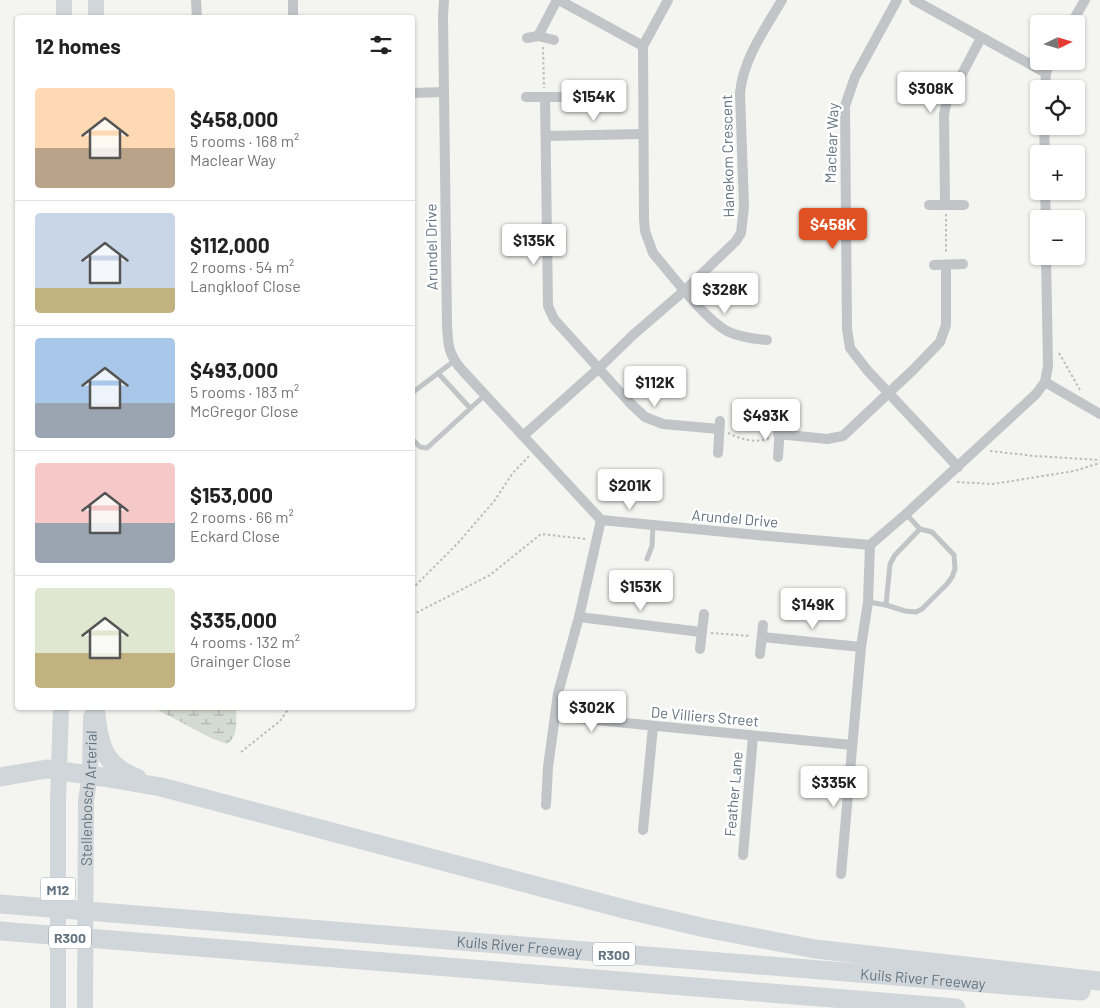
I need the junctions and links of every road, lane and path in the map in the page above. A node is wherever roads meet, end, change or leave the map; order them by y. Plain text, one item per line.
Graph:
1 (64, 0) edge
2 (96, 0) edge
3 (196, 0) edge
4 (293, 0) edge
5 (444, 0) edge
6 (558, 0) edge
7 (668, 0) edge
8 (782, 0) edge
9 (897, 0) edge
10 (914, 0) edge
11 (1085, 0) edge
12 (64, 15) edge
13 (96, 15) edge
14 (196, 15) edge
15 (293, 15) edge
16 (1076, 15) edge
17 (536, 37) junction
18 (981, 38) junction
19 (554, 40) dead end
20 (643, 46) junction
21 (1047, 70) edge
22 (1046, 73) junction
23 (1046, 80) edge
24 (415, 92) edge
25 (444, 92) junction
26 (545, 96) junction
27 (566, 96) dead end
28 (526, 97) dead end
29 (642, 134) junction
30 (546, 136) junction
31 (946, 204) junction
32 (964, 204) dead end
33 (929, 205) dead end
34 (963, 264) dead end
35 (934, 265) dead end
36 (946, 265) junction
37 (1046, 265) edge
38 (685, 290) junction
39 (767, 340) dead end
40 (1048, 348) junction
41 (454, 361) junction
42 (598, 369) junction
43 (438, 373) junction
44 (1045, 382) junction
45 (415, 392) edge
46 (888, 393) junction
47 (485, 394) junction
48 (1080, 402) junction
49 (470, 408) junction
50 (1100, 414) edge
51 (720, 425) junction
52 (779, 430) junction
53 (523, 436) junction
54 (415, 442) edge
55 (980, 446) junction
56 (535, 449) junction
57 (718, 454) dead end
58 (778, 458) dead end
59 (1100, 462) edge
60 (958, 467) junction
61 (947, 477) junction
62 (906, 514) junction
63 (601, 520) junction
64 (654, 526) junction
65 (920, 529) junction
66 (596, 540) junction
67 (870, 545) junction
68 (647, 559) dead end
69 (415, 586) edge
70 (868, 602) junction
71 (886, 605) junction
72 (415, 614) edge
73 (704, 614) dead end
74 (579, 617) junction
75 (763, 625) dead end
76 (701, 632) junction
77 (762, 638) junction
78 (861, 647) junction
79 (700, 649) dead end
80 (760, 654) dead end
81 (61, 710) edge
82 (93, 710) edge
83 (93, 710) edge
84 (287, 710) edge
85 (555, 716) junction
86 (653, 727) junction
87 (753, 736) junction
88 (852, 745) junction
89 (241, 752) dead end
90 (60, 770) junction
91 (90, 775) junction
92 (0, 777) edge
93 (161, 787) junction
94 (546, 805) dead end
95 (643, 830) dead end
96 (743, 855) dead end
97 (841, 874) dead end
98 (3, 904) edge
99 (5, 931) edge
100 (1100, 981) edge
101 (1100, 992) edge
102 (58, 1008) edge
103 (85, 1008) edge
104 (956, 1008) edge

1 - 12 main road
2 - 13 main road
3 - 14 street
4 - 15 street
5 - 25 street, Arundel Drive
6 - 17 street
6 - 20 street
7 - 20 street
8 - 38 street, Hanekom Crescent
9 - 46 street, Maclear Way
10 - 18 street
11 - 16 street
17 - 19 street
17 - 26 path
18 - 22 street
18 - 31 street
20 - 29 street
21 - 22 street
22 - 23 street
24 - 25 street
25 - 41 street, Arundel Drive
26 - 27 street
26 - 28 street
26 - 30 street
29 - 30 street
29 - 38 street
30 - 42 street
31 - 32 street
31 - 33 street
31 - 36 path
34 - 36 street
35 - 36 street
36 - 46 street
37 - 40 street
38 - 39 street
38 - 42 street, Hanekom Crescent
40 - 44 street
40 - 48 path
41 - 43 lane
41 - 47 street, Arundel Drive
42 - 51 street
42 - 53 street, Hanekom Crescent
43 - 45 lane
43 - 49 lane
44 - 48 street
44 - 55 street
46 - 52 street
46 - 60 street, Maclear Way
47 - 49 lane
47 - 53 street, Arundel Drive
48 - 50 street
49 - 54 lane
51 - 52 path
51 - 57 street
52 - 58 street
53 - 56 street, Arundel Drive
55 - 59 path
55 - 60 street
56 - 63 street, Arundel Drive
56 - 69 path
59 - 61 path
60 - 61 street
61 - 62 street
62 - 65 lane
62 - 67 street
63 - 64 street, Arundel Drive
63 - 66 street
64 - 67 street, Arundel Drive
64 - 68 lane
65 - 71 lane
65 - 71 lane
66 - 72 path
66 - 74 street
67 - 70 street
70 - 71 lane
70 - 78 street
73 - 76 street
74 - 76 street
74 - 85 street
75 - 77 street
76 - 77 path
76 - 79 street
77 - 78 street
77 - 80 street
78 - 88 street
81 - 90 main road, Stellenbosch Arterial / M12
82 - 91 main road, Stellenbosch Arterial / M12
83 - 93 highway
84 - 89 path
85 - 86 street, De Villiers Street
85 - 94 street
86 - 87 street, De Villiers Street
86 - 95 street
87 - 88 street, De Villiers Street
87 - 96 street, Feather Lane
88 - 97 street
90 - 91 highway
90 - 92 highway
90 - 102 main road, Stellenbosch Arterial / M12
91 - 93 highway
91 - 103 main road, Stellenbosch Arterial / M12
93 - 100 highway
98 - 101 highway, Kuils River Freeway / R300
99 - 104 highway, Kuils River Freeway / R300

